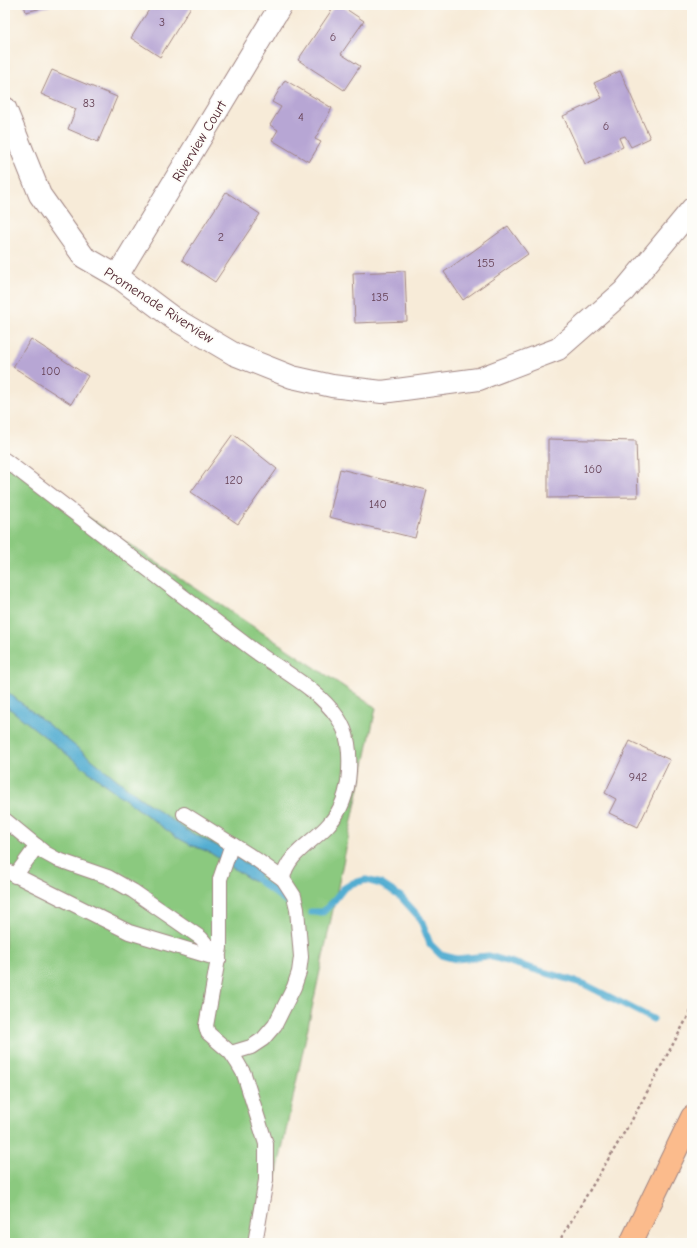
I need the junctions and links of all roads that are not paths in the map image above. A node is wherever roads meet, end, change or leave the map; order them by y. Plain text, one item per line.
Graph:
1 (281, 5) edge
2 (5, 111) edge
3 (692, 210) edge
4 (117, 276) junction
5 (5, 460) edge
6 (184, 814) dead end
7 (5, 820) edge
8 (37, 846) junction
9 (231, 846) junction
10 (10, 873) edge
11 (283, 878) junction
12 (219, 959) junction
13 (231, 1053) junction
14 (692, 1117) edge
15 (255, 1243) edge
16 (631, 1243) edge

1 - 4 street, Riverview Court
2 - 4 street, Promenade Riverview
3 - 4 street, Promenade Riverview
5 - 11 lane
6 - 9 lane
7 - 8 lane
8 - 10 lane
8 - 12 lane
9 - 11 lane
9 - 12 lane
10 - 12 lane
11 - 13 lane
12 - 13 lane
13 - 15 lane
14 - 16 main road

